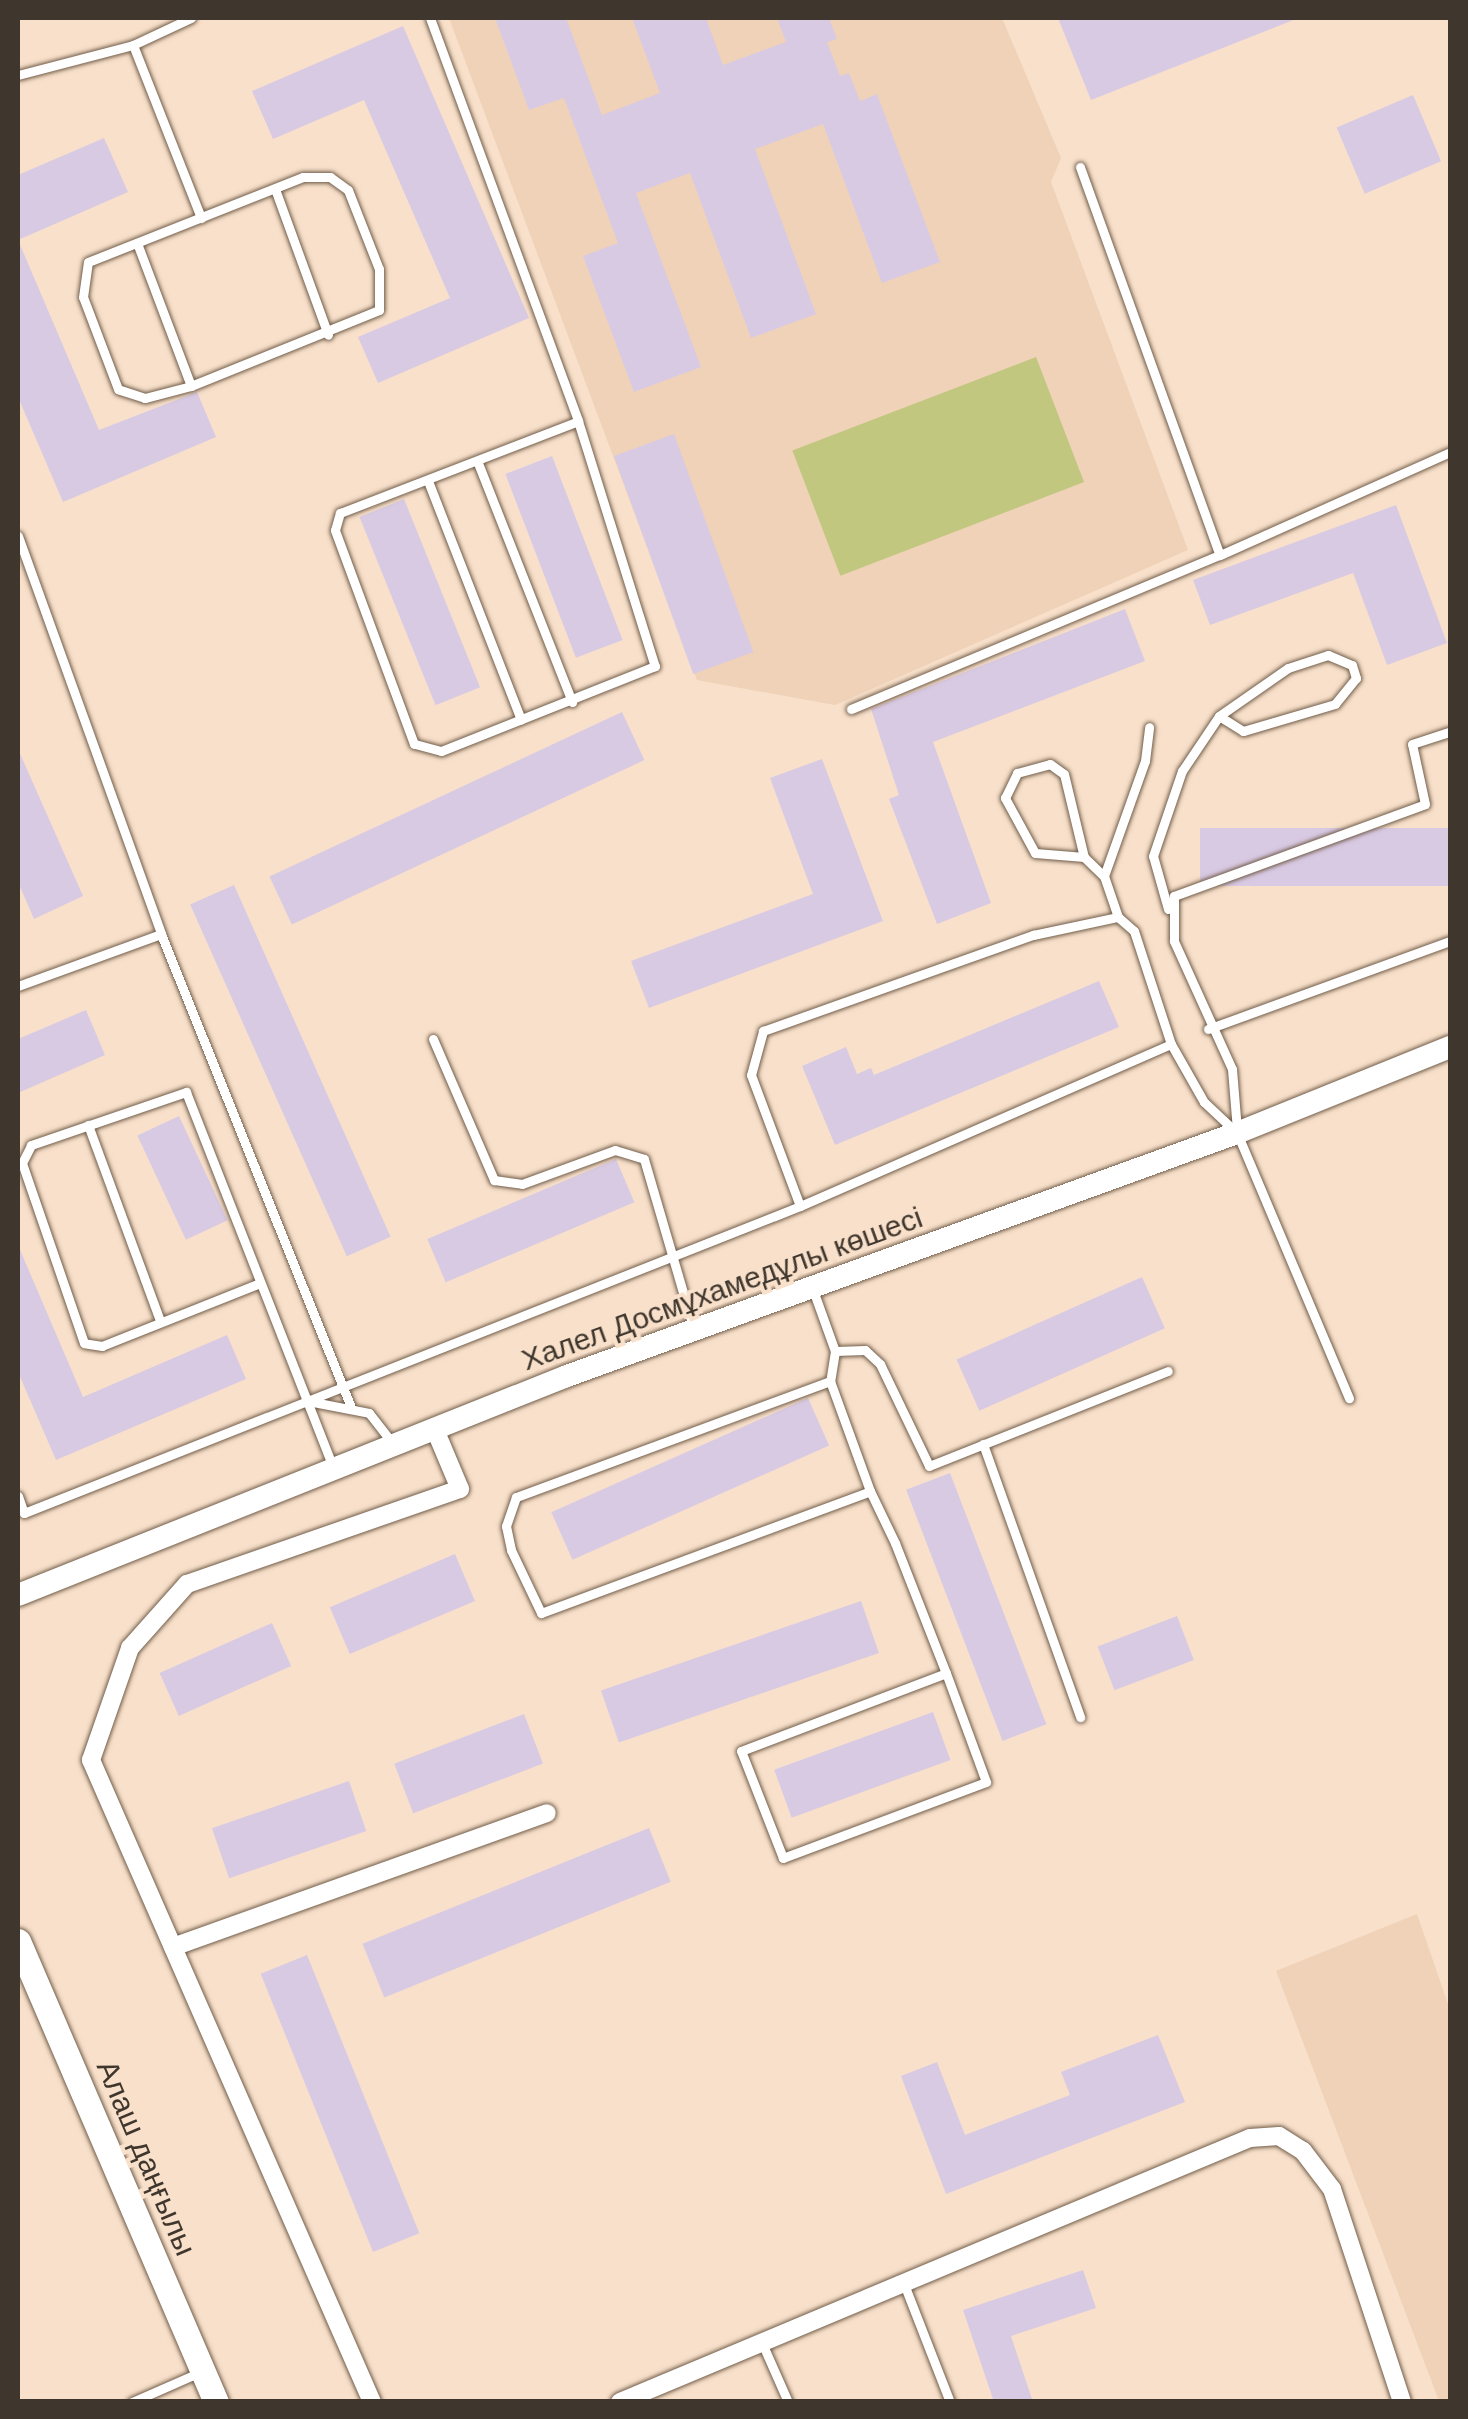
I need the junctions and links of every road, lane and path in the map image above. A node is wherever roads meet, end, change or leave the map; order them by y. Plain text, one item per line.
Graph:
1 (191, 18) edge
2 (430, 18) edge
3 (133, 45) junction
4 (18, 75) edge
5 (1080, 167) dead end
6 (275, 189) junction
7 (201, 218) junction
8 (137, 243) junction
9 (328, 335) junction
10 (191, 386) junction
11 (578, 420) junction
12 (1450, 452) edge
13 (478, 463) junction
14 (428, 481) junction
15 (18, 536) edge
16 (1220, 555) junction
17 (572, 702) junction
18 (852, 710) dead end
19 (1219, 716) junction
20 (520, 720) junction
21 (1148, 727) dead end
22 (1450, 732) edge
23 (1084, 857) junction
24 (1104, 876) junction
25 (1168, 912) junction
26 (1118, 917) junction
27 (161, 934) junction
28 (1450, 941) edge
29 (18, 986) edge
30 (1208, 1029) junction
31 (433, 1039) dead end
32 (1172, 1044) junction
33 (1450, 1046) edge
34 (88, 1125) junction
35 (1237, 1133) junction
36 (800, 1206) junction
37 (678, 1259) junction
38 (260, 1282) junction
39 (812, 1286) junction
40 (159, 1318) junction
41 (694, 1330) junction
42 (835, 1352) junction
43 (1168, 1371) dead end
44 (830, 1381) junction
45 (346, 1385) junction
46 (1350, 1398) dead end
47 (306, 1401) junction
48 (351, 1407) junction
49 (434, 1427) junction
50 (393, 1444) junction
51 (983, 1444) junction
52 (333, 1468) junction
53 (870, 1490) junction
54 (18, 1496) edge
55 (21, 1513) edge
56 (18, 1595) edge
57 (946, 1674) junction
58 (1080, 1717) dead end
59 (547, 1813) dead end
60 (18, 1940) edge
61 (173, 1947) junction
62 (903, 2281) junction
63 (762, 2342) junction
64 (202, 2372) junction
65 (132, 2402) edge
66 (216, 2402) edge
67 (372, 2402) edge
68 (620, 2402) edge
69 (788, 2402) edge
70 (950, 2402) edge
71 (1402, 2402) edge

1 - 3 lane
2 - 11 lane
3 - 4 lane
3 - 7 lane
5 - 16 lane
6 - 7 lane
6 - 9 lane
6 - 9 lane
7 - 8 lane
8 - 10 lane
8 - 10 lane
9 - 10 lane
11 - 13 lane
11 - 17 lane
12 - 16 lane
13 - 14 lane
13 - 17 lane
14 - 20 lane
14 - 20 lane
15 - 27 lane
16 - 18 lane
17 - 20 lane
19 - 19 lane
19 - 25 lane
21 - 24 lane
22 - 25 lane
23 - 23 lane
23 - 24 lane
24 - 26 lane
25 - 30 lane
26 - 32 lane
26 - 36 lane
27 - 29 lane
27 - 45 lane
28 - 30 lane
30 - 35 lane
31 - 37 lane
32 - 35 lane
32 - 36 lane
33 - 35 street, Халел Досмұхамедұлы көшесі
34 - 38 lane
34 - 40 lane
34 - 40 lane
35 - 39 street, Халел Досмұхамедұлы көшесі
35 - 46 lane
36 - 37 lane
37 - 41 lane
37 - 45 lane
38 - 40 lane
38 - 47 lane
39 - 41 street, Халел Досмұхамедұлы көшесі
39 - 42 lane
41 - 49 street, Халел Досмұхамедұлы көшесі
42 - 44 lane
42 - 51 lane
43 - 51 lane
44 - 53 lane
44 - 53 lane
45 - 47 lane
45 - 48 lane
47 - 48 lane
47 - 52 lane
47 - 55 lane
48 - 50 lane
49 - 50 street, Халел Досмұхамедұлы көшесі
49 - 61 street
50 - 52 street, Халел Досмұхамедұлы көшесі
51 - 58 lane
52 - 56 street, Халел Досмұхамедұлы көшесі
53 - 57 lane
54 - 55 lane
57 - 57 lane
59 - 61 street
60 - 64 main road, Алаш даңғылы
61 - 67 street
62 - 63 street
62 - 70 lane
62 - 71 street
63 - 68 street
63 - 69 lane
64 - 65 lane
64 - 66 main road, Алаш даңғылы

